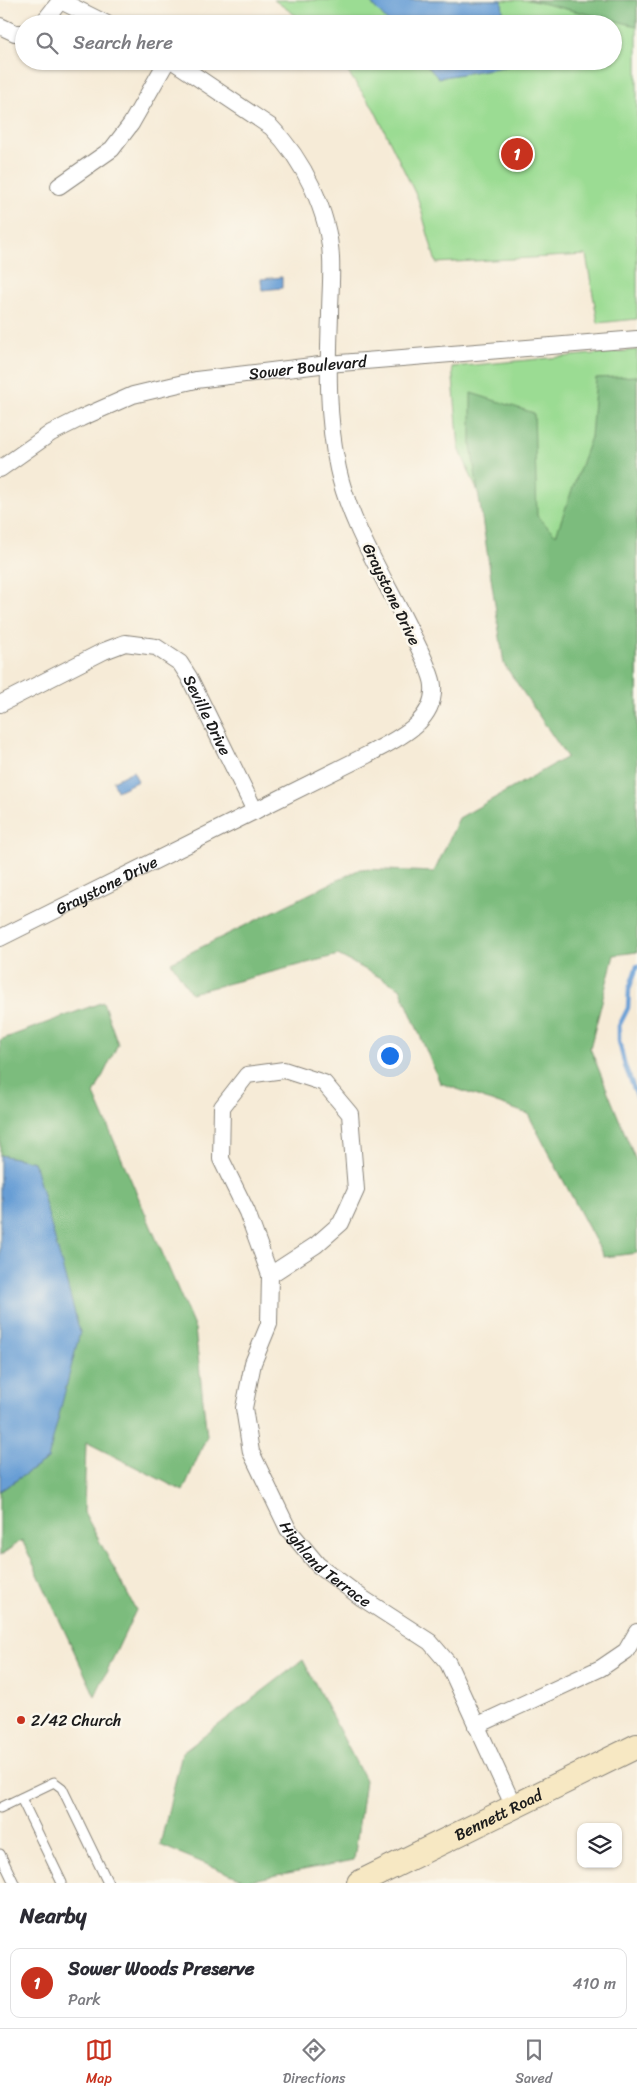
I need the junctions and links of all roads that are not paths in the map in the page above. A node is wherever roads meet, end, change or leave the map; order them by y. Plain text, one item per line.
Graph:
1 (59, 1) edge
2 (49, 15) edge
3 (90, 15) edge
4 (0, 26) edge
5 (15, 33) edge
6 (162, 70) edge
7 (186, 70) edge
8 (59, 186) dead end
9 (637, 339) edge
10 (328, 364) junction
11 (0, 469) edge
12 (0, 704) edge
13 (255, 811) junction
14 (0, 938) edge
15 (270, 1275) junction
16 (637, 1632) edge
17 (476, 1726) junction
18 (637, 1746) edge
19 (22, 1798) junction
20 (514, 1807) junction
21 (0, 1808) edge
22 (0, 1854) edge
23 (14, 1883) edge
24 (62, 1883) edge
25 (108, 1883) edge
26 (359, 1883) edge

1 - 2 street
1 - 3 street
4 - 5 street
6 - 8 street
7 - 10 street, Graystone Drive
9 - 10 street, Sower Boulevard
10 - 11 street, Sower Boulevard
10 - 13 street, Graystone Drive
12 - 13 street, Seville Drive
13 - 14 street, Graystone Drive
15 - 15 street, Highland Terrace
15 - 17 street, Highland Terrace
16 - 17 street
17 - 20 street, Highland Terrace
18 - 20 street, Bennett Road
19 - 21 lane
19 - 24 lane
19 - 25 lane
20 - 26 street, Bennett Road
22 - 23 lane

